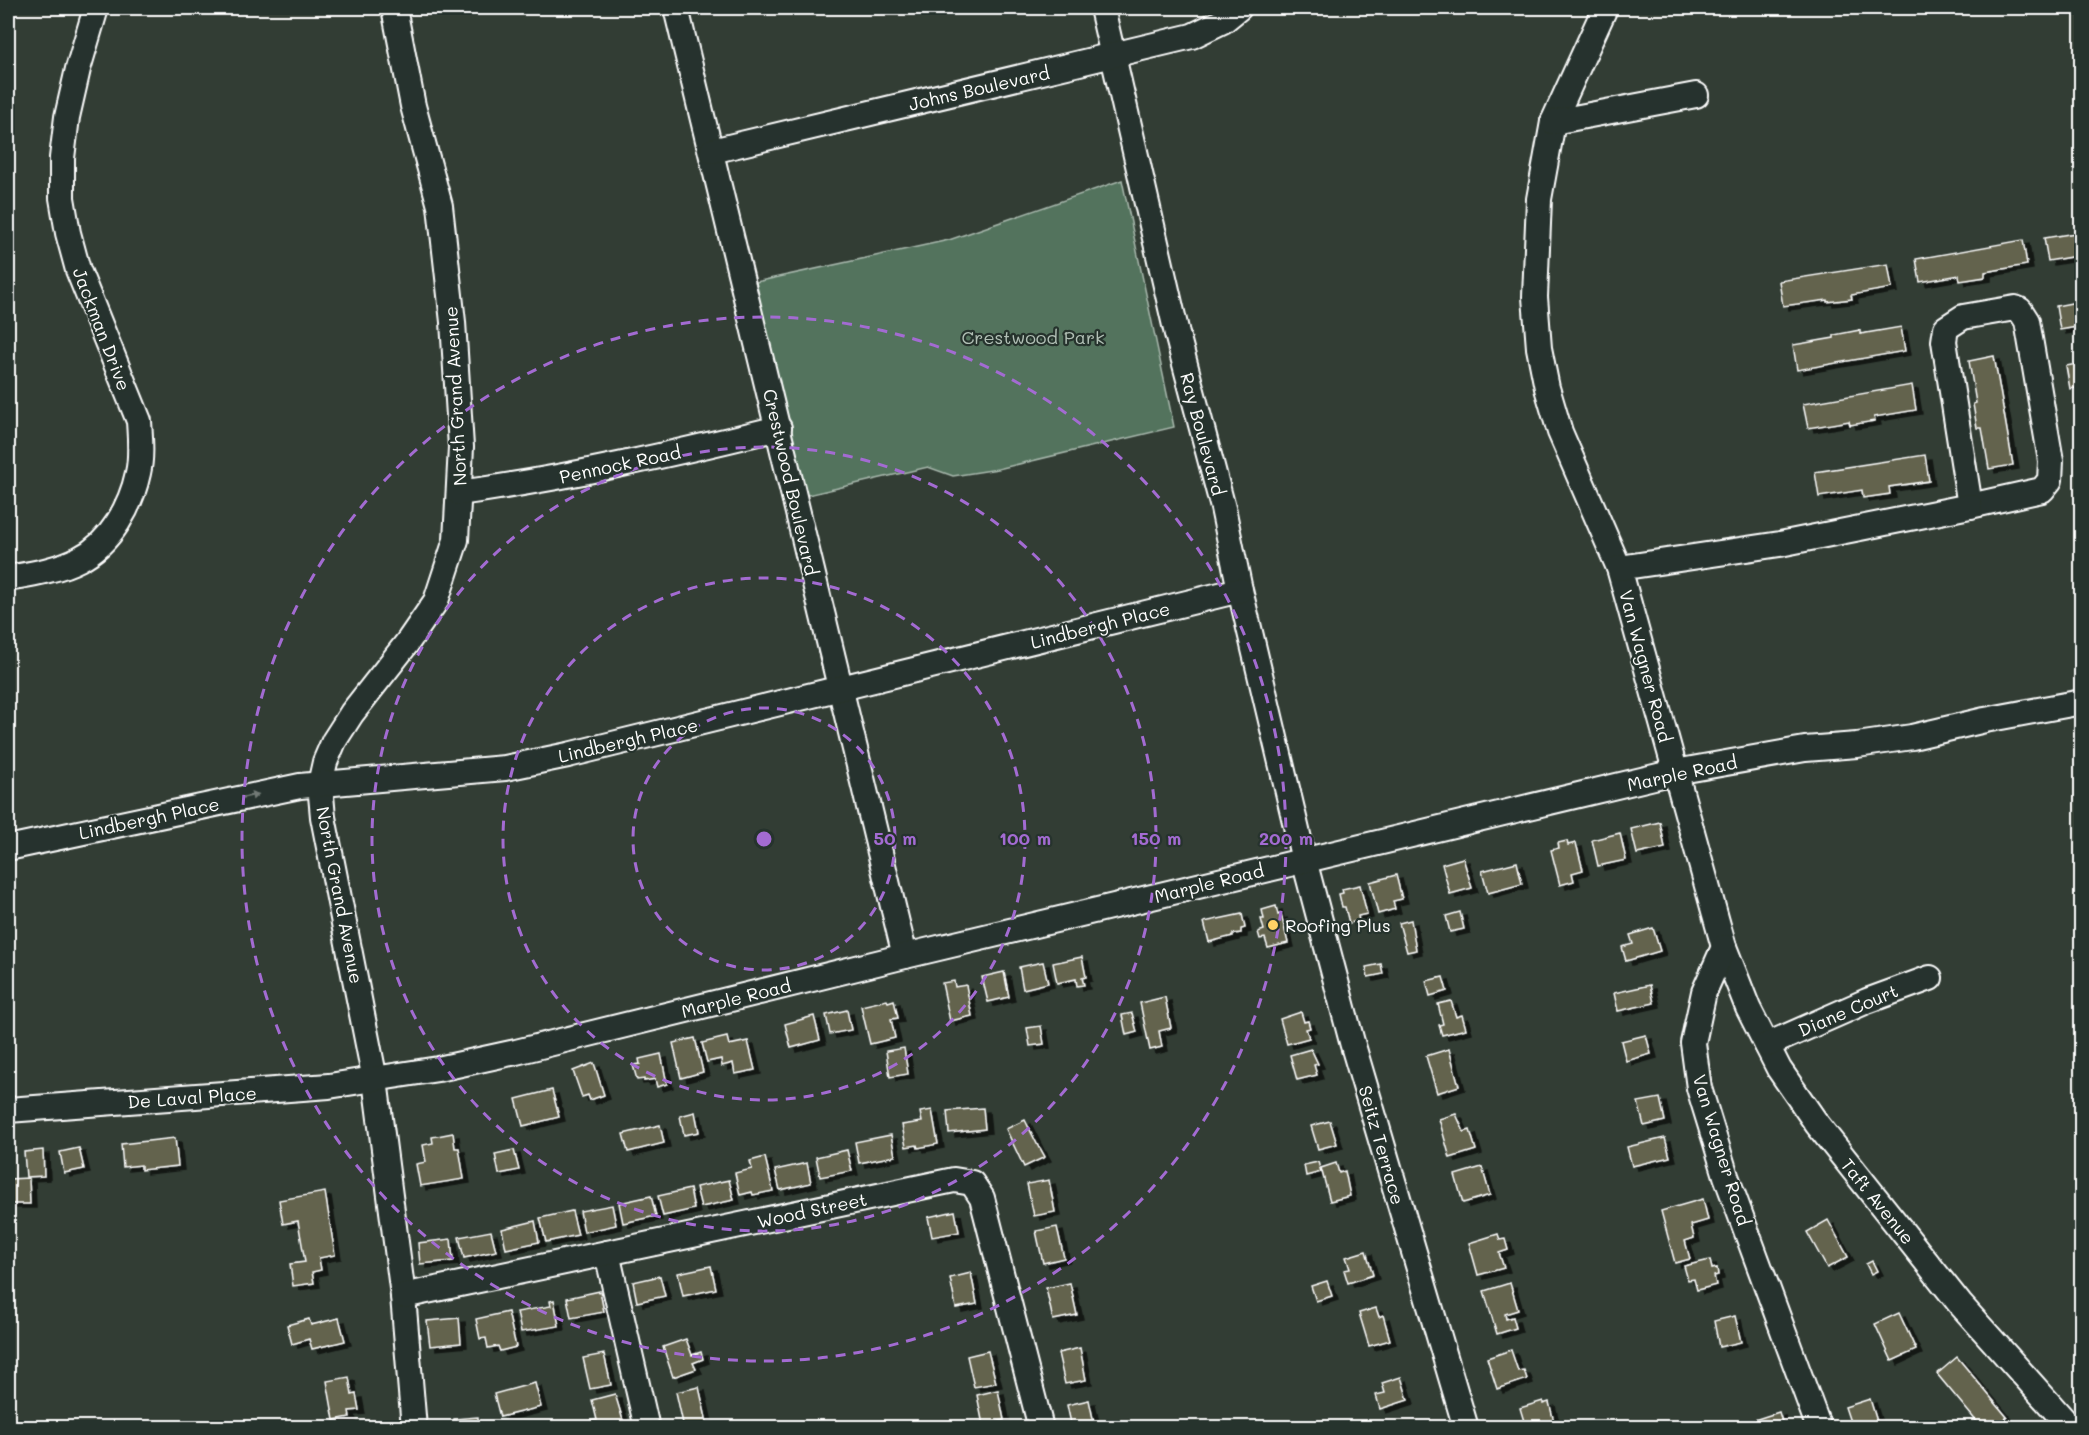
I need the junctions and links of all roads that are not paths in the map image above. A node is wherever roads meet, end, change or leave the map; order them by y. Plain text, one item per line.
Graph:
1 (96, 8) edge
2 (394, 8) edge
3 (676, 8) edge
4 (1102, 8) edge
5 (1239, 8) edge
6 (1605, 8) edge
7 (1113, 56) junction
8 (1696, 95) dead end
9 (1553, 122) junction
10 (712, 151) junction
11 (779, 428) junction
12 (459, 493) junction
13 (1970, 506) junction
14 (1618, 568) junction
15 (8, 578) edge
16 (1240, 590) junction
17 (841, 688) junction
18 (2082, 702) edge
19 (1675, 772) junction
20 (320, 784) junction
21 (8, 848) edge
22 (1304, 860) junction
23 (1724, 947) junction
24 (905, 956) junction
25 (1930, 978) dead end
26 (1767, 1045) junction
27 (375, 1080) junction
28 (8, 1110) edge
29 (607, 1253) junction
30 (403, 1296) junction
31 (2074, 1424) edge
32 (414, 1428) edge
33 (647, 1428) edge
34 (1041, 1428) edge
35 (1466, 1428) edge
36 (1819, 1428) edge

1 - 15 street, Jackman Drive
2 - 12 street, North Grand Avenue
3 - 10 street, Crestwood Boulevard
4 - 7 street, Ray Boulevard
5 - 7 street, Johns Boulevard
6 - 9 street, Van Wagner Road
7 - 10 street, Johns Boulevard
7 - 16 street, Ray Boulevard
8 - 9 street
9 - 14 street, Van Wagner Road
10 - 11 street, Crestwood Boulevard
11 - 12 street, Pennock Road
11 - 17 street, Crestwood Boulevard
12 - 20 street, North Grand Avenue
13 - 13 street
13 - 14 street
14 - 19 street, Van Wagner Road
16 - 17 street, Lindbergh Place
16 - 22 street, Ray Boulevard
17 - 20 street, Lindbergh Place
17 - 24 street, Crestwood Boulevard
18 - 19 street, Marple Road
19 - 22 street, Marple Road
19 - 23 street, Van Wagner Road
21 -> 20 street, Lindbergh Place
20 - 27 street, North Grand Avenue
22 - 24 street, Marple Road
22 - 35 street, Seitz Terrace
23 - 26 street, Taft Avenue
23 - 36 street, Van Wagner Road
24 - 27 street, Marple Road
25 - 26 street, Diane Court
26 - 31 street, Taft Avenue
27 - 28 street, De Laval Place
27 - 30 street, North Grand Avenue
29 - 30 street, Wood Street
29 - 33 street
29 - 34 street, Wood Street
30 - 32 street, North Grand Avenue

